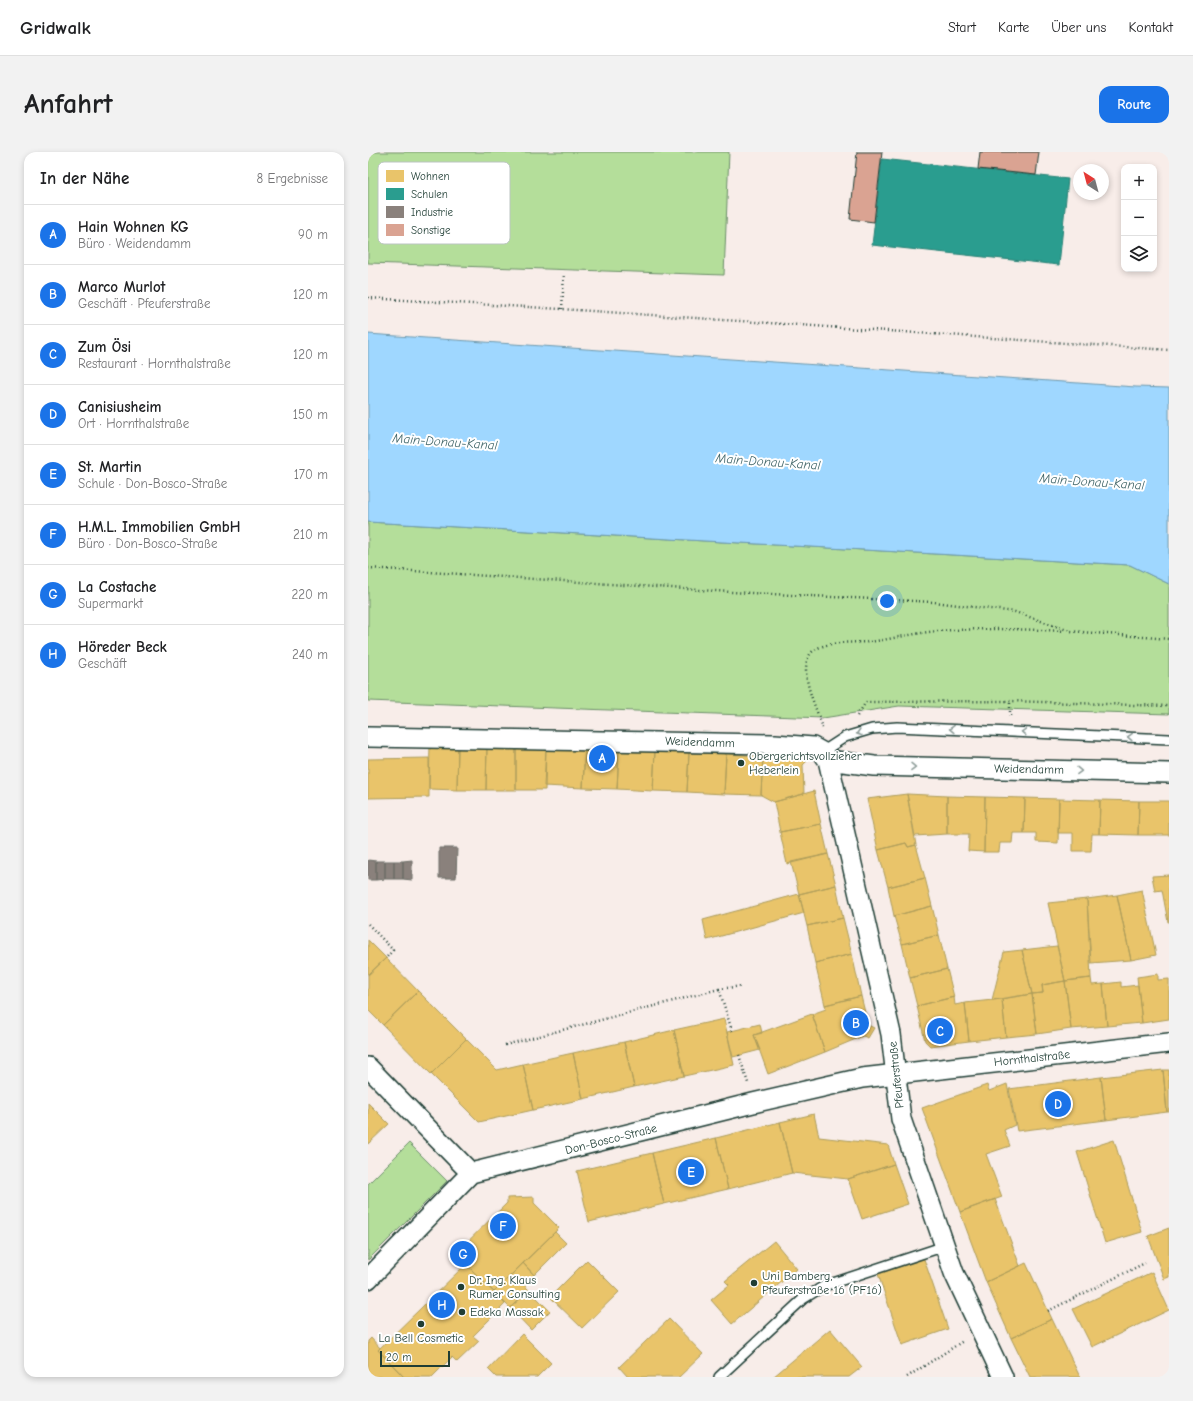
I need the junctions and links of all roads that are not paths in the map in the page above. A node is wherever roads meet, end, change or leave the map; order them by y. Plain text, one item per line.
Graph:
1 (368, 737) edge
2 (1169, 739) edge
3 (826, 754) junction
4 (1169, 773) edge
5 (1169, 1044) edge
6 (368, 1067) edge
7 (895, 1074) junction
8 (471, 1173) junction
9 (945, 1246) junction
10 (368, 1279) edge
11 (719, 1377) edge
12 (1003, 1377) edge

1 - 3 street, Weidendamm
2 -> 3 lane
3 -> 4 street, Weidendamm
3 - 7 street, Pfeuferstraße
5 - 7 street, Hornthalstraße
6 - 8 street
7 - 8 street, Don-Bosco-Straße
7 - 9 street, Pfeuferstraße
8 - 10 street
9 - 11 lane
9 - 12 street, Pfeuferstraße

